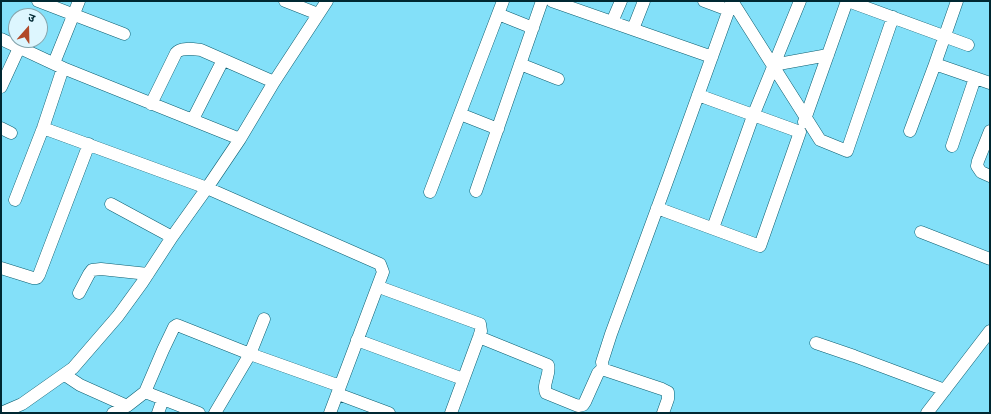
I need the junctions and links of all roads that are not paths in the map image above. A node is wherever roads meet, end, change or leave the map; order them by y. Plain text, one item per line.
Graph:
1 (38, 1) edge
2 (79, 1) edge
3 (285, 1) edge
4 (327, 1) edge
5 (503, 1) edge
6 (542, 1) edge
7 (552, 1) edge
8 (621, 1) edge
9 (644, 1) edge
10 (704, 1) edge
11 (800, 1) edge
12 (848, 1) edge
13 (957, 1) edge
14 (731, 4) edge
15 (581, 6) edge
16 (874, 6) edge
17 (318, 14) junction
18 (498, 14) junction
19 (74, 15) junction
20 (893, 17) junction
21 (612, 22) junction
22 (533, 28) junction
23 (633, 29) junction
24 (124, 34) dead end
25 (944, 37) junction
26 (968, 45) dead end
27 (19, 48) joint
28 (828, 55) junction
29 (712, 56) junction
30 (223, 60) junction
31 (520, 64) junction
32 (935, 64) junction
33 (773, 65) junction
34 (59, 66) junction
35 (975, 78) junction
36 (558, 79) dead end
37 (274, 82) junction
38 (990, 83) edge
39 (1, 87) edge
40 (698, 95) junction
41 (152, 104) junction
42 (460, 114) junction
43 (753, 116) junction
44 (806, 116) junction
45 (193, 119) junction
46 (43, 128) junction
47 (498, 129) junction
48 (910, 131) dead end
49 (990, 131) edge
50 (800, 132) junction
51 (240, 139) junction
52 (89, 144) junction
53 (952, 146) dead end
54 (990, 176) edge
55 (207, 188) junction
56 (476, 191) dead end
57 (430, 192) dead end
58 (15, 200) dead end
59 (111, 204) dead end
60 (657, 208) junction
61 (713, 228) junction
62 (921, 232) dead end
63 (172, 237) junction
64 (990, 259) edge
65 (1, 268) edge
66 (148, 274) junction
67 (379, 287) junction
68 (79, 293) dead end
69 (264, 319) dead end
70 (990, 331) edge
71 (479, 337) junction
72 (357, 340) junction
73 (816, 344) dead end
74 (250, 354) junction
75 (602, 368) junction
76 (65, 375) junction
77 (463, 378) junction
78 (339, 390) junction
79 (945, 390) junction
80 (145, 392) junction
81 (163, 399) junction
82 (127, 406) junction
83 (1, 413) edge
84 (113, 413) edge
85 (158, 413) edge
86 (199, 413) edge
87 (215, 413) edge
88 (330, 413) edge
89 (389, 413) edge
90 (450, 413) edge
91 (663, 413) edge
92 (927, 413) edge

1 - 19 street
2 - 19 street
3 - 17 street
4 - 17 street
5 - 18 street
6 - 22 street
7 - 15 street
8 - 21 street
9 - 23 street
10 - 14 street
11 - 33 street
12 - 16 street
12 - 28 street
13 - 25 street
14 - 29 street
14 - 33 street
15 - 21 street
16 - 20 street
17 - 37 street
18 - 22 street
18 - 42 street
19 - 24 street
19 - 34 street
20 - 25 street
20 - 44 street
21 - 23 street
22 - 31 street
23 - 29 street
25 - 26 street
25 - 32 street
27 - 34 street
27 - 39 street
28 - 33 street
28 - 44 street
29 - 40 street
30 - 37 street
30 - 41 street
30 - 45 street
31 - 36 street
31 - 47 street
32 - 35 street
32 - 48 street
33 - 43 street
33 - 44 street
34 - 41 street
34 - 46 street
35 - 38 street
35 - 53 street
37 - 51 street
40 - 43 street
40 - 60 street
41 - 45 street
42 - 47 street
42 - 57 street
43 - 50 street
43 - 61 street
44 - 50 street
45 - 51 street
46 - 52 street
46 - 58 street
47 - 56 street
49 - 54 street
50 - 61 street
51 - 55 street
52 - 55 street
52 - 65 street
55 - 63 street
55 - 67 street
59 - 63 street
60 - 61 street
60 - 75 street
62 - 64 street
63 - 66 street
66 - 68 street
66 - 76 street
67 - 71 street
67 - 72 street
69 - 74 street
70 - 79 street
71 - 75 street
71 - 77 street
72 - 77 street
72 - 78 street
73 - 79 street
74 - 78 street
74 - 80 street
74 - 87 street
75 - 91 street
76 - 82 street
76 - 83 street
77 - 90 street
78 - 88 street
78 - 89 street
79 - 92 street
80 - 81 street
80 - 82 street
81 - 85 street
81 - 86 street
82 - 84 street

